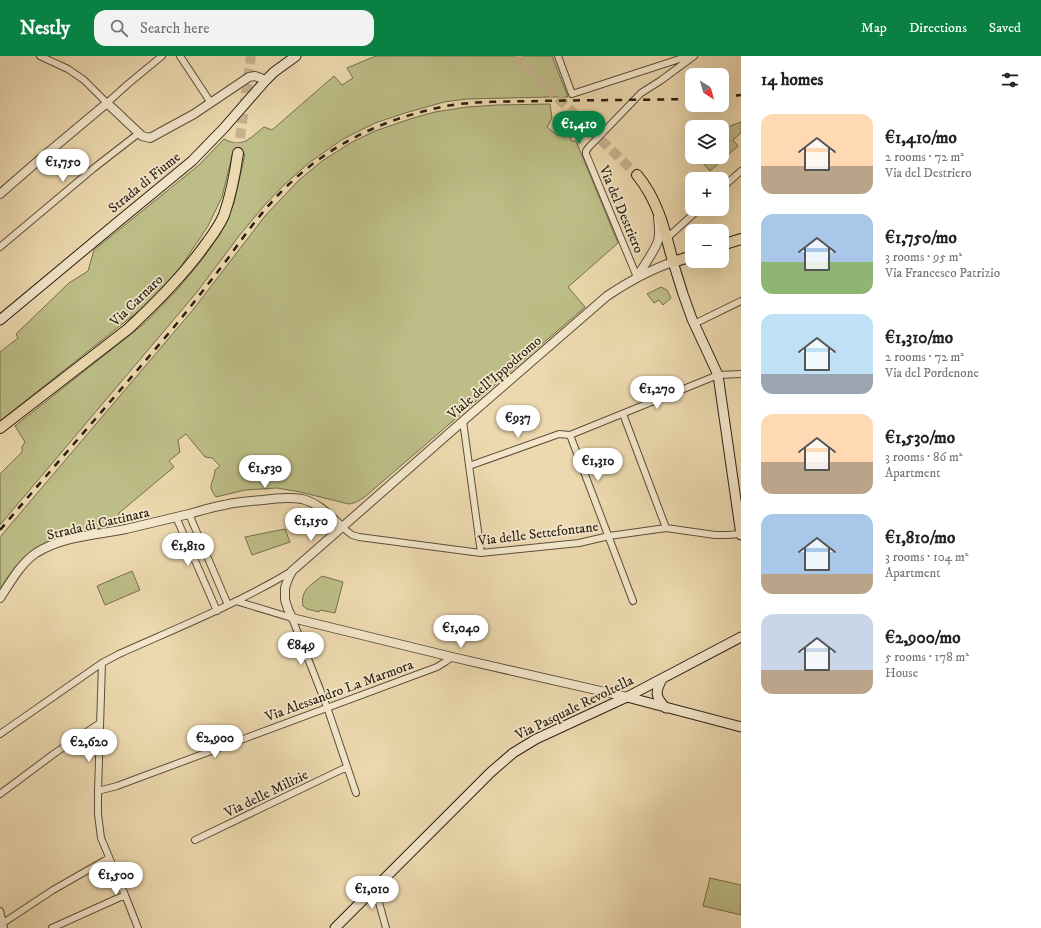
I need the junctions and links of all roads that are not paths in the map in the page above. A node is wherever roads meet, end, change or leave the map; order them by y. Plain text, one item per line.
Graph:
1 (40, 56) edge
2 (162, 56) edge
3 (180, 56) edge
4 (296, 56) edge
5 (558, 56) edge
6 (688, 56) edge
7 (694, 56) edge
8 (266, 80) junction
9 (108, 102) junction
10 (211, 103) junction
11 (139, 133) junction
12 (238, 153) tunnel mouth
13 (741, 171) edge
14 (637, 175) tunnel mouth
15 (729, 182) edge
16 (0, 194) edge
17 (653, 198) junction
18 (691, 216) edge
19 (667, 238) junction
20 (741, 239) edge
21 (729, 243) edge
22 (0, 246) edge
23 (685, 258) edge
24 (673, 262) junction
25 (637, 277) junction
26 (741, 301) edge
27 (0, 320) edge
28 (694, 324) junction
29 (741, 374) edge
30 (718, 376) junction
31 (622, 414) junction
32 (462, 421) junction
33 (0, 428) edge
34 (570, 435) junction
35 (469, 466) junction
36 (189, 514) junction
37 (176, 517) junction
38 (342, 527) junction
39 (666, 528) junction
40 (741, 534) edge
41 (609, 536) junction
42 (481, 553) junction
43 (292, 571) junction
44 (0, 598) edge
45 (633, 600) dead end
46 (236, 601) junction
47 (228, 605) junction
48 (217, 611) junction
49 (292, 618) junction
50 (741, 637) edge
51 (452, 657) junction
52 (102, 663) junction
53 (662, 679) junction
54 (627, 697) junction
55 (327, 708) junction
56 (666, 708) junction
57 (100, 723) junction
58 (741, 727) edge
59 (0, 734) edge
60 (347, 767) junction
61 (98, 791) junction
62 (356, 793) dead end
63 (0, 794) edge
64 (195, 840) dead end
65 (109, 858) junction
66 (376, 888) junction
67 (125, 896) junction
68 (0, 911) edge
69 (2, 925) edge
70 (52, 928) edge
71 (138, 928) edge
72 (335, 928) edge
73 (386, 928) edge

1 - 9 street
2 - 9 street
3 - 10 street
4 - 8 main road, Strada di Fiume
5 - 6 street
7 - 25 street, Via del Destriero
8 - 10 street
8 - 27 main road, Strada di Fiume
9 - 11 street
9 - 16 street
10 - 11 street
11 - 22 street
12 - 33 main road, Via Carnaro
13 - 15 street
14 - 17 main road
17 - 19 main road
17 - 25 street
18 - 19 street
19 - 24 main road
20 - 21 main road
23 - 24 main road
24 - 25 street, Viale dell'Ippodromo
24 - 28 main road
25 - 32 street, Viale dell'Ippodromo
26 - 28 street
28 - 30 main road
29 - 30 street
30 - 31 street
30 - 40 main road
31 - 34 street
31 - 39 street
32 - 35 street
32 - 38 street, Viale dell'Ippodromo
34 - 35 street
34 - 41 street
35 - 42 street
36 - 37 street, Strada di Cattinara
36 - 38 street, Strada di Cattinara
36 - 47 street
37 - 44 street, Strada di Cattinara
37 - 48 street
38 - 42 street, Via delle Settefontane
38 - 43 street, Viale dell'Ippodromo
39 - 40 street, Via delle Settefontane
39 - 41 street, Via delle Settefontane
41 - 42 street, Via delle Settefontane
41 - 45 street
43 - 46 street
43 - 49 street
46 - 47 street
46 - 49 street
47 - 48 street
48 - 52 street
49 - 51 street
49 - 55 street
50 - 53 main road, Via Pasquale Revoltella
51 - 54 street
51 - 55 street, Via Alessandro La Marmora
52 - 57 street
52 - 59 street
53 - 54 main road, Via Pasquale Revoltella
53 - 56 main road
54 - 56 main road
54 - 66 main road, Via Pasquale Revoltella
55 - 60 street
55 - 61 street, Via Alessandro La Marmora
56 - 58 main road
57 - 61 street
57 - 63 street
60 - 62 street
60 - 64 street, Via delle Milizie
61 - 65 street
65 - 67 street
65 - 69 street
66 - 72 main road, Via Pasquale Revoltella
66 - 73 street
67 - 70 street
67 - 71 street
68 - 69 street

